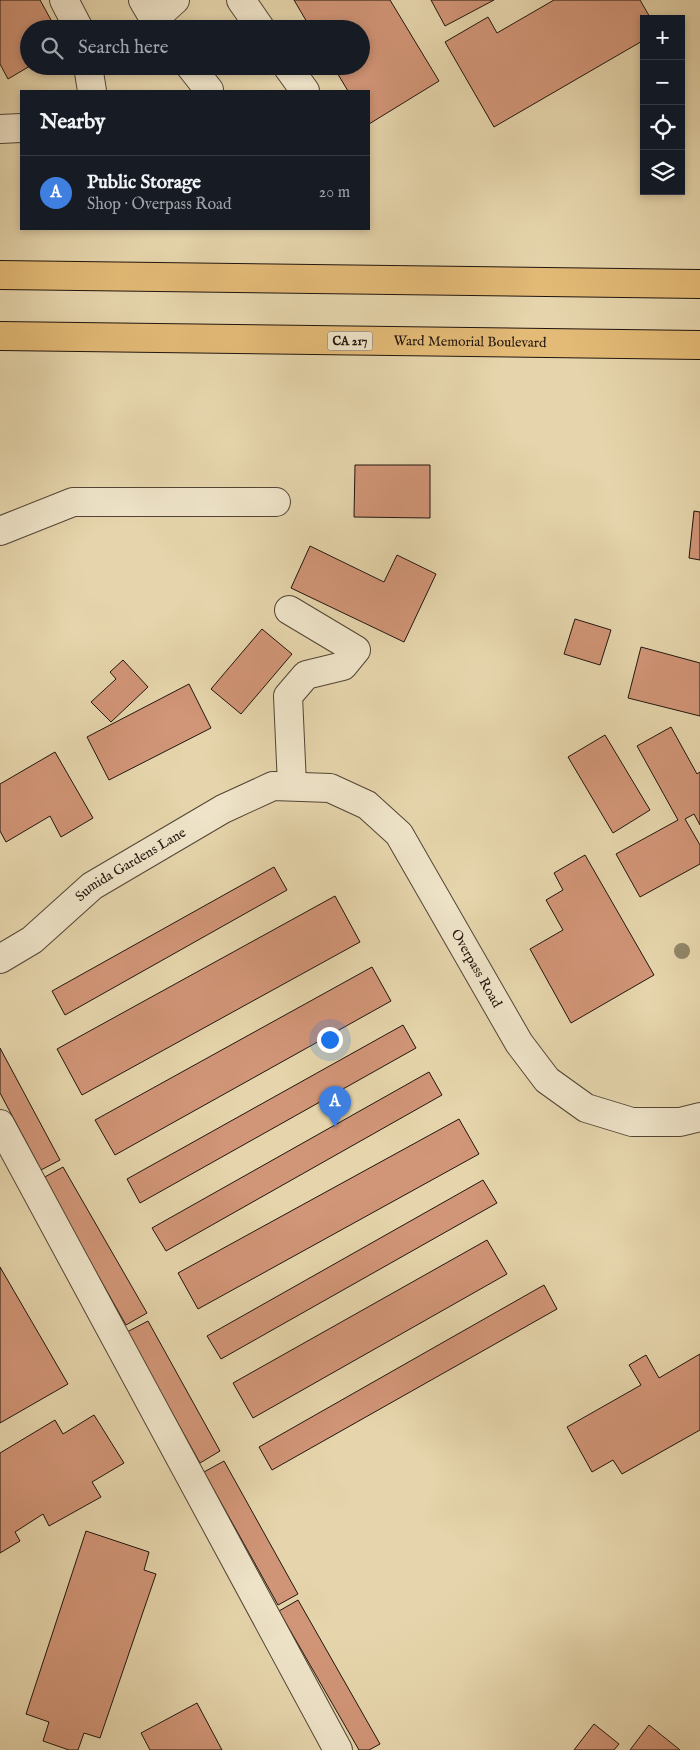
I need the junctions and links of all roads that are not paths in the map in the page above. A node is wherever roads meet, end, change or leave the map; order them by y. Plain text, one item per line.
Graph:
1 (64, 0) edge
2 (175, 0) edge
3 (242, 0) edge
4 (153, 16) edge
5 (74, 20) edge
6 (255, 20) edge
7 (89, 75) edge
8 (196, 75) edge
9 (293, 75) edge
10 (92, 90) edge
11 (207, 90) edge
12 (304, 90) edge
13 (20, 128) edge
14 (0, 129) edge
15 (0, 275) edge
16 (700, 284) edge
17 (0, 336) edge
18 (700, 345) edge
19 (276, 502) dead end
20 (0, 531) edge
21 (289, 610) dead end
22 (282, 786) junction
23 (0, 959) edge
24 (700, 1117) edge
25 (0, 1124) edge
26 (338, 1750) edge

1 - 5 street
2 - 4 street
3 - 6 street
7 - 10 street
8 - 11 street
9 - 12 street
13 - 14 street
15 - 16 highway
17 - 18 highway, Ward Memorial Boulevard / CA 217
19 - 20 street
21 - 22 street
22 - 23 street, Sumida Gardens Lane
22 - 24 street, Overpass Road
25 - 26 street

